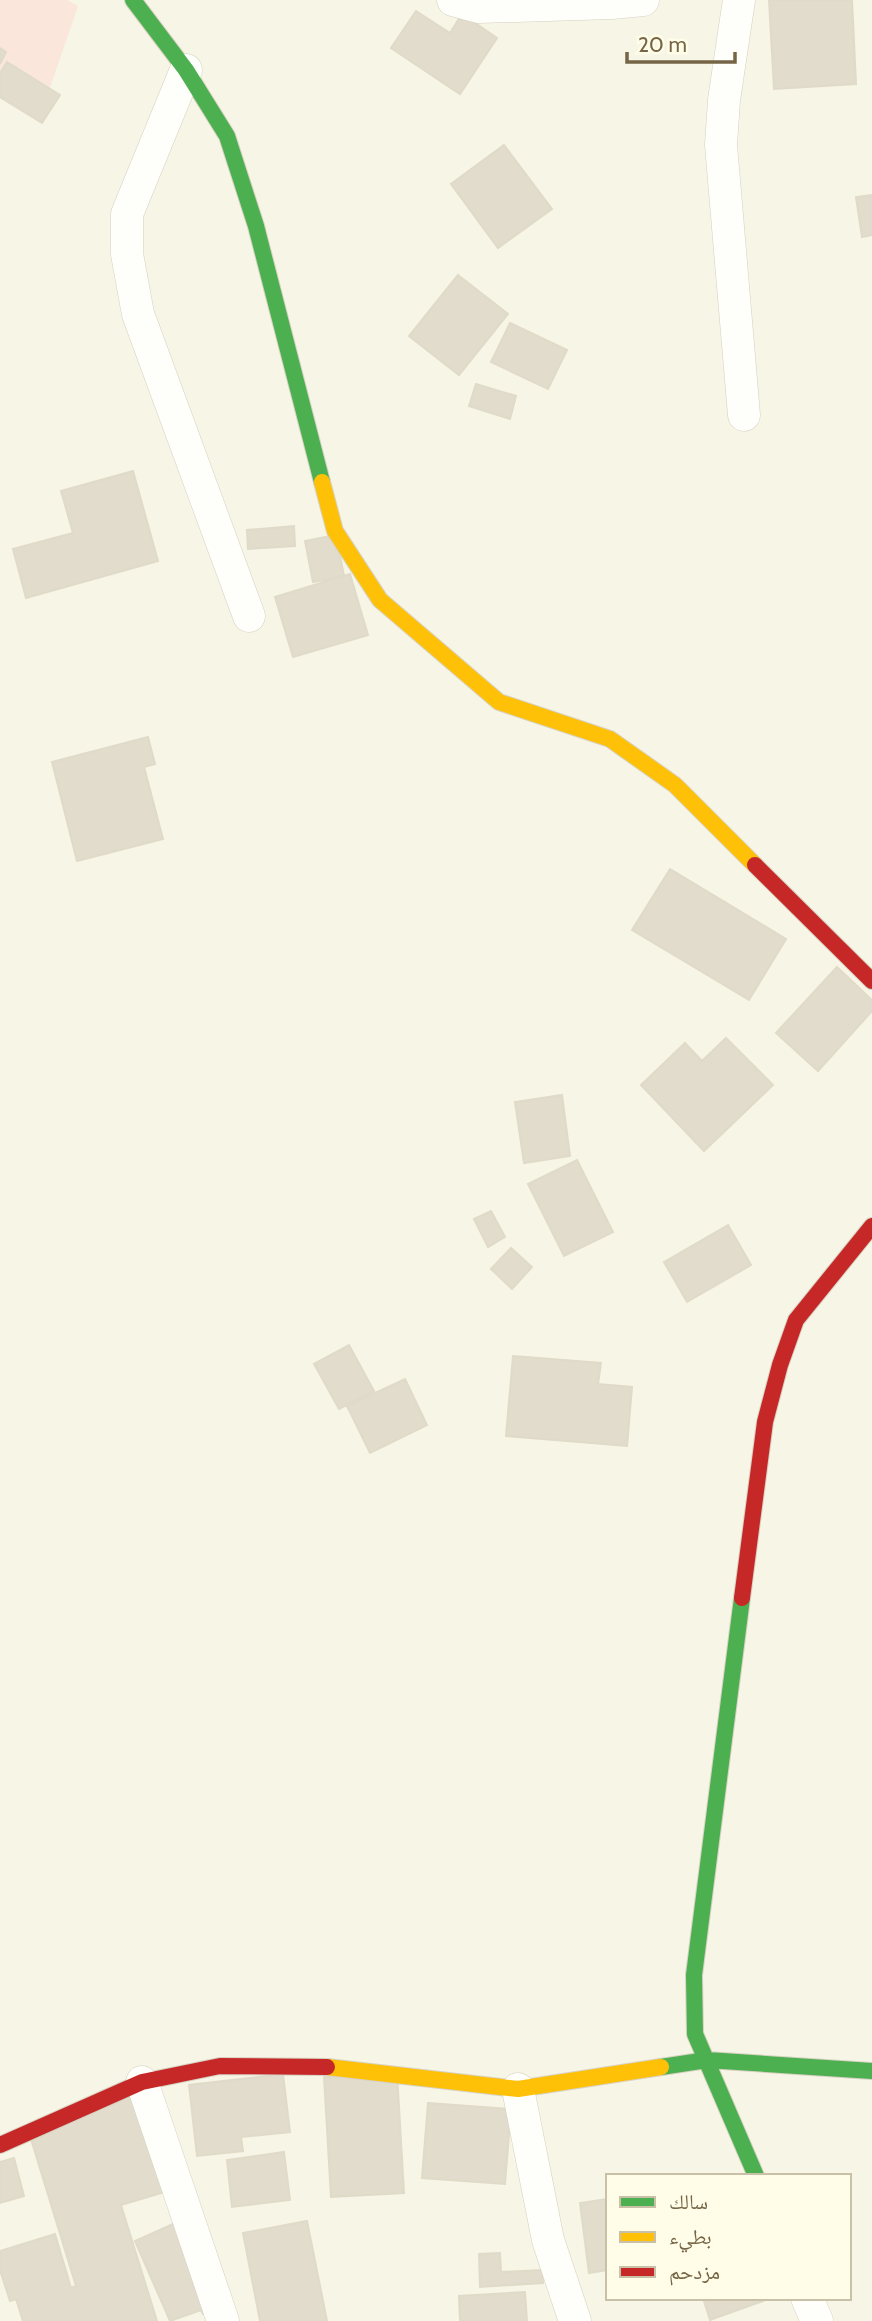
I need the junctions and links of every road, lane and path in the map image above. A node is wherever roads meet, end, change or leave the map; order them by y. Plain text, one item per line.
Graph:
1 (133, 0) edge
2 (453, 0) edge
3 (643, 0) edge
4 (739, 0) edge
5 (186, 70) junction
6 (744, 415) dead end
7 (249, 616) dead end
8 (872, 981) edge
9 (872, 1226) edge
10 (707, 2060) junction
11 (872, 2071) edge
12 (142, 2082) junction
13 (518, 2090) junction
14 (0, 2145) edge
15 (755, 2174) edge
16 (808, 2300) edge
17 (223, 2321) edge
18 (575, 2321) edge
19 (817, 2321) edge

1 - 5 street
2 - 3 street
4 - 6 street
5 - 7 street
5 - 8 street
9 - 10 street
10 - 11 street
10 - 13 street
10 - 15 street
12 - 13 street
12 - 14 street
12 - 17 street
13 - 18 street
16 - 19 street

